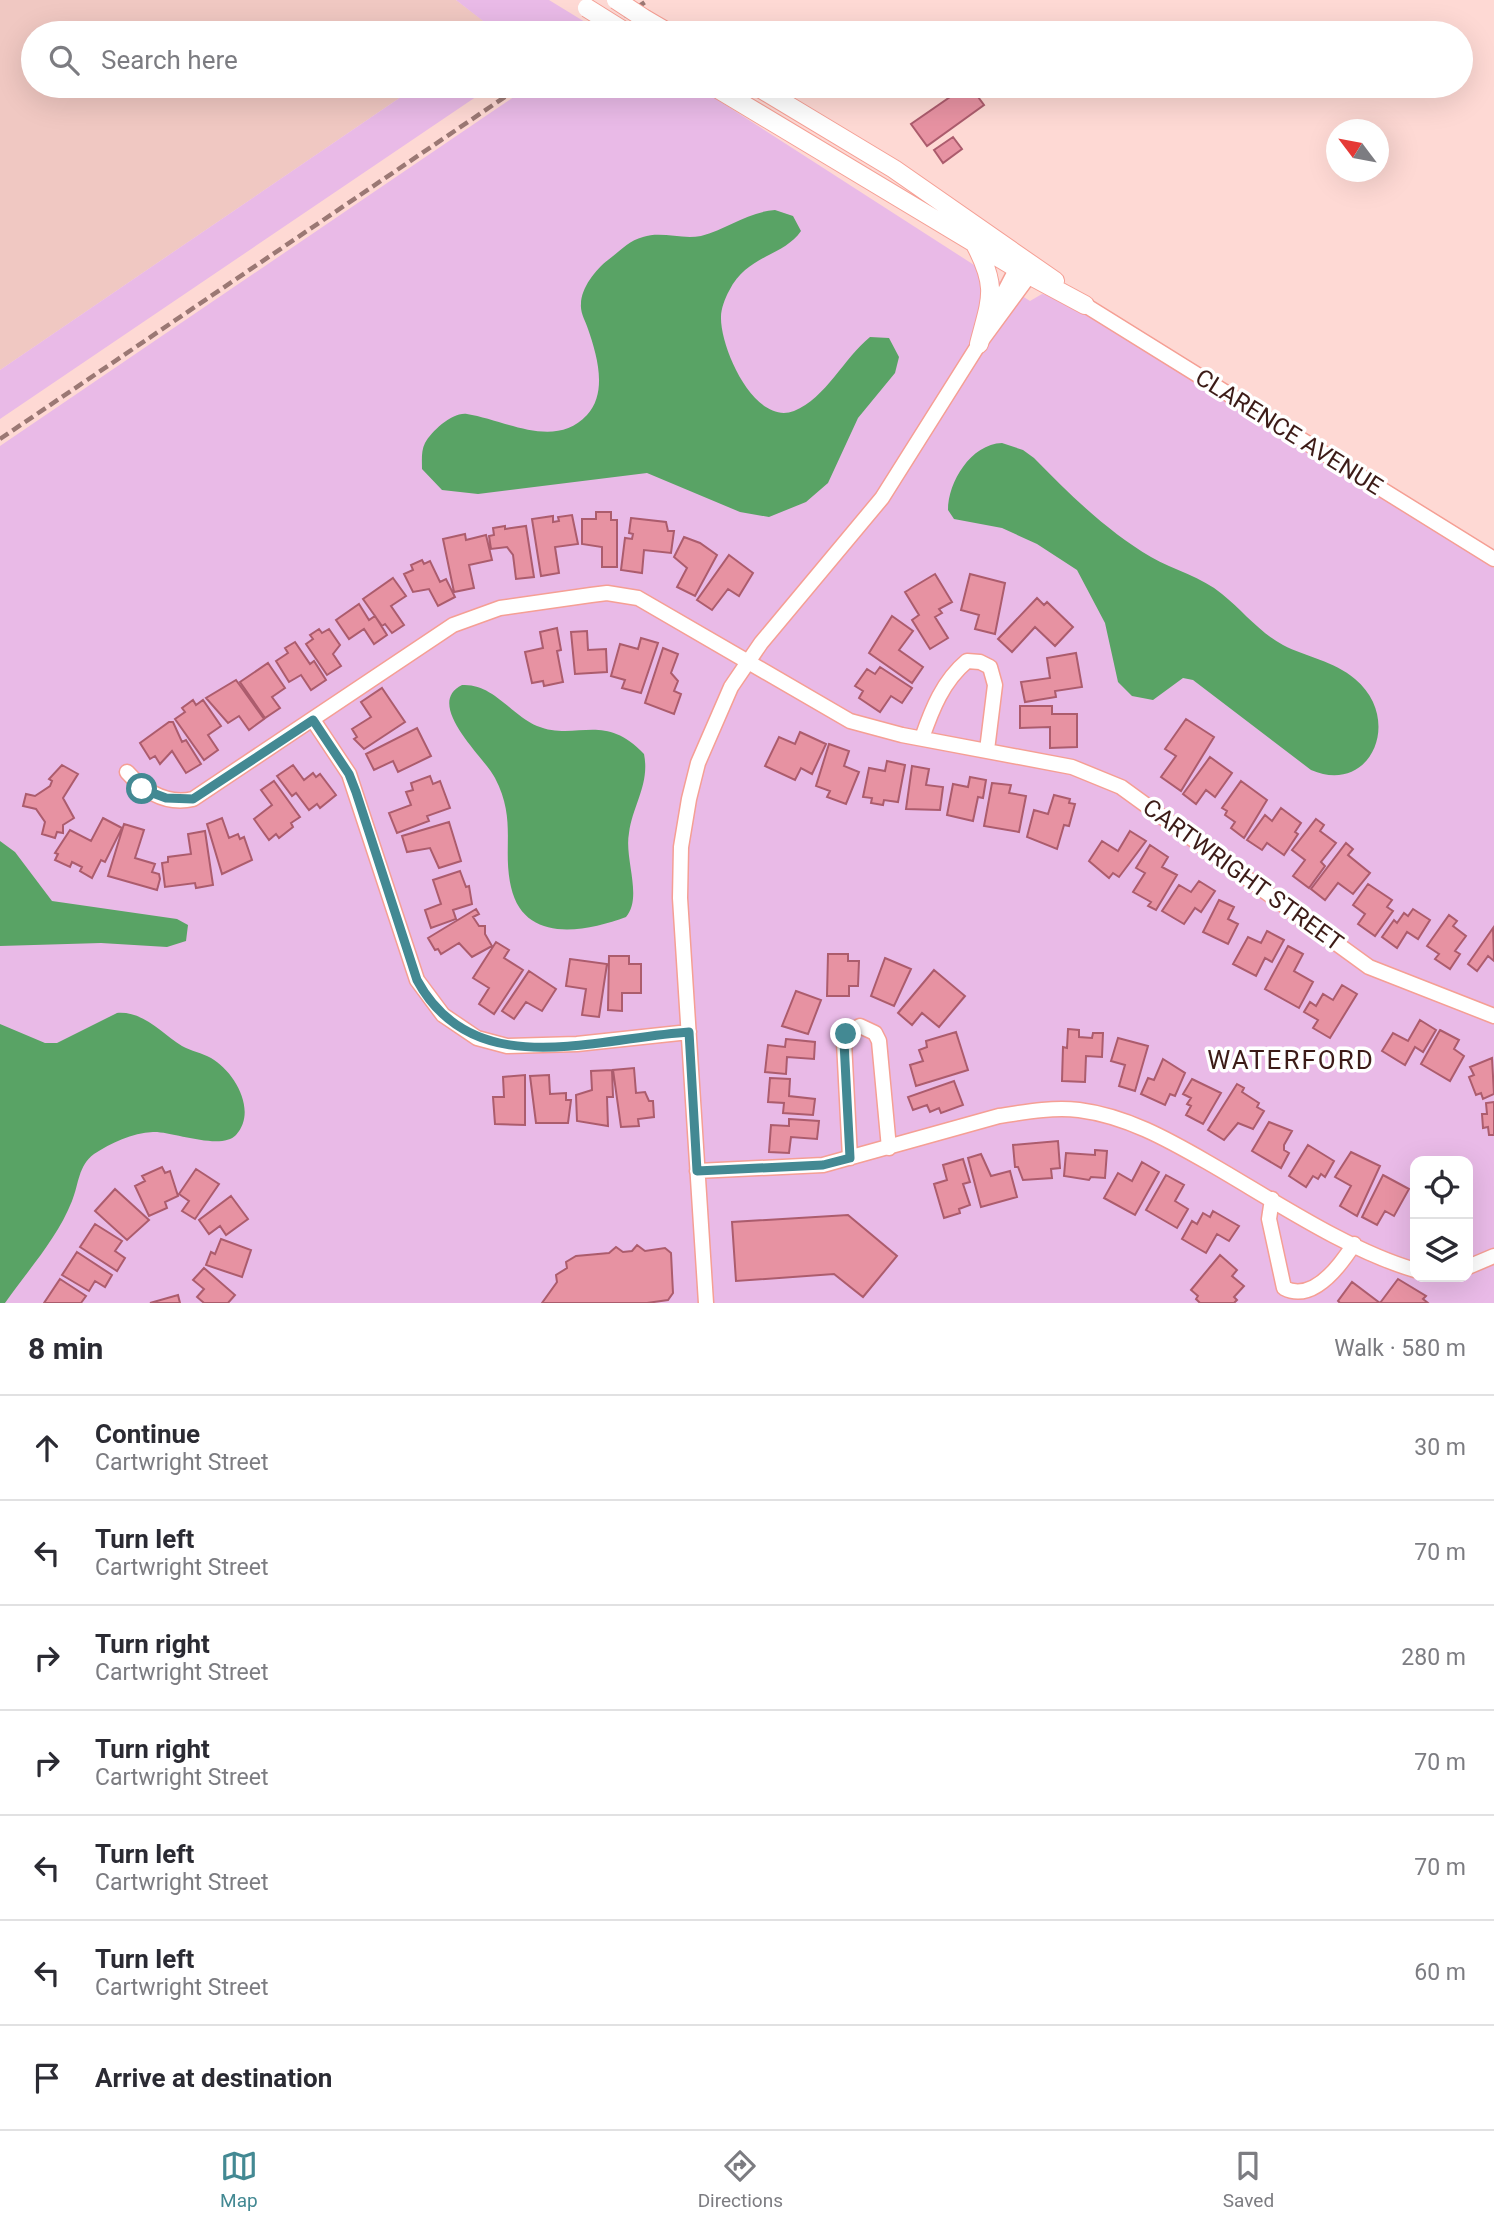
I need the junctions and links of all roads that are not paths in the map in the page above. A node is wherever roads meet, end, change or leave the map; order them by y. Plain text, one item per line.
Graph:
1 (616, 0) edge
2 (580, 4) edge
3 (607, 21) edge
4 (648, 21) edge
5 (733, 98) edge
6 (776, 98) edge
7 (975, 244) junction
8 (1026, 267) junction
9 (1085, 305) joint
10 (974, 351) junction
11 (1494, 559) edge
12 (748, 661) junction
13 (313, 720) junction
14 (922, 738) junction
15 (987, 750) junction
16 (127, 772) dead end
17 (1494, 1016) edge
18 (689, 1032) junction
19 (889, 1148) junction
20 (850, 1158) junction
21 (697, 1171) junction
22 (1272, 1199) junction
23 (1353, 1244) junction
24 (1494, 1256) edge
25 (1473, 1265) edge
26 (1410, 1269) edge
27 (706, 1303) edge

1 - 4 main road, bridge
2 - 3 main road, bridge
5 - 7 main road, CLARENCE AVENUE
6 - 8 main road, CLARENCE AVENUE
7 - 8 main road, CLARENCE AVENUE
7 - 10 main road
8 - 9 main road, CLARENCE AVENUE
8 - 10 street
9 - 11 street, CLARENCE AVENUE
10 - 12 street
12 - 13 street, CARTWRIGHT STREET
12 - 14 street, CARTWRIGHT STREET
12 - 18 street
13 - 16 street, CARTWRIGHT STREET
13 - 18 street
14 - 15 street, CARTWRIGHT STREET
14 - 15 street
15 - 17 street, CARTWRIGHT STREET
18 - 21 street
19 - 20 street
19 - 20 street
19 - 22 street
20 - 21 street
21 - 27 street
22 - 23 street
22 - 23 street
23 - 26 street
24 - 25 street

